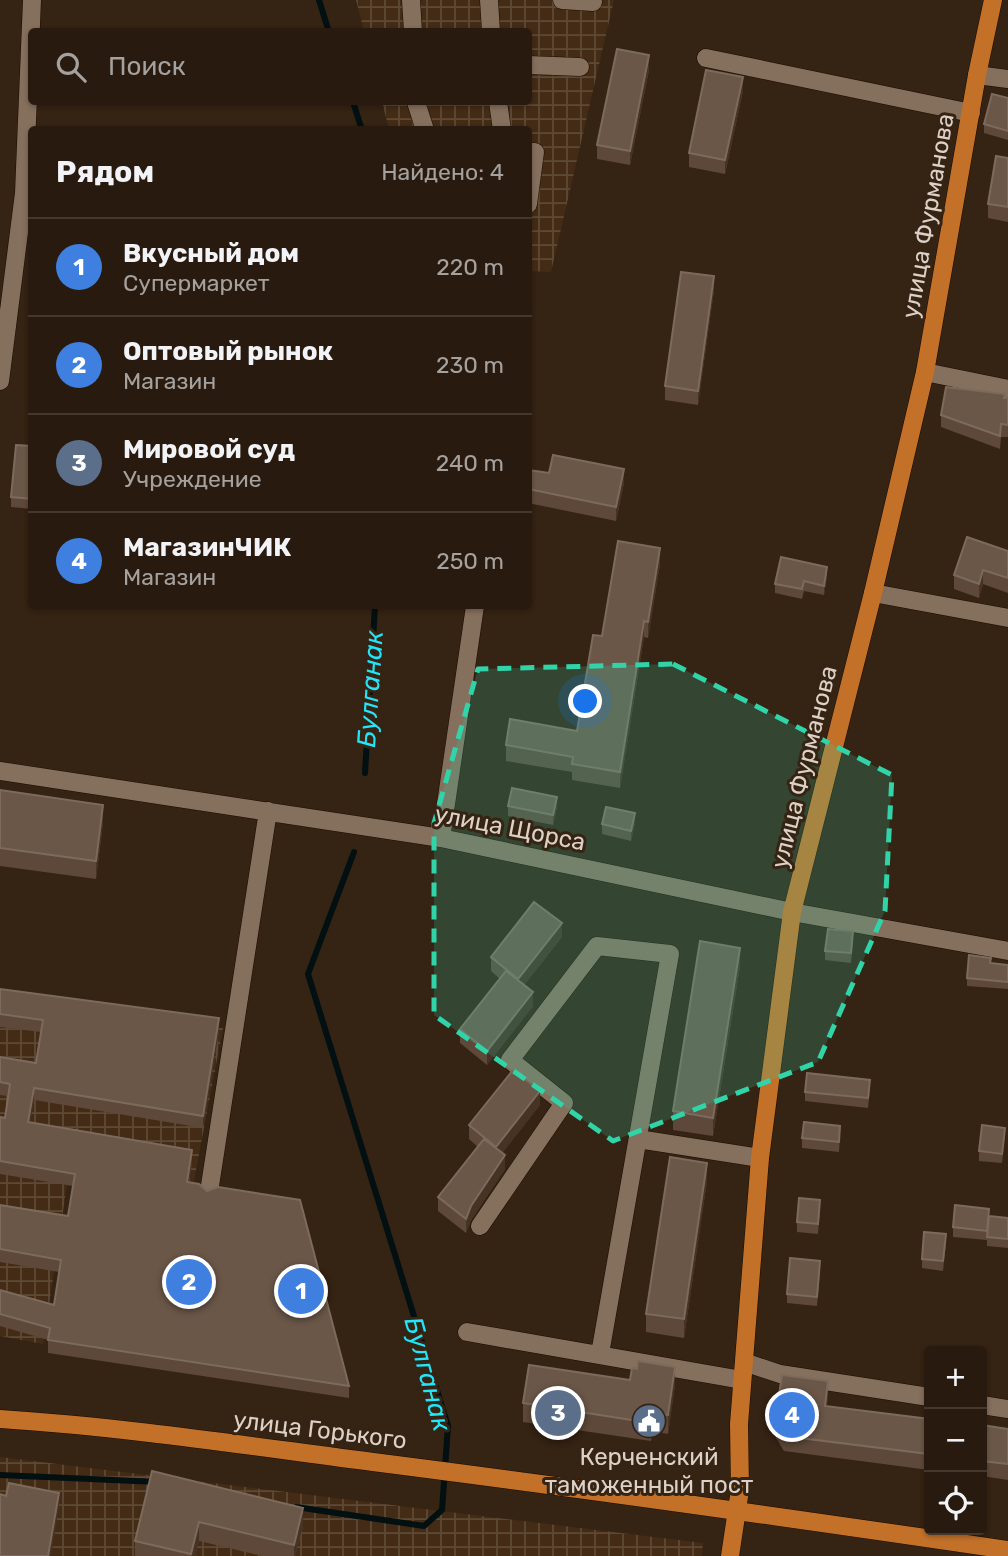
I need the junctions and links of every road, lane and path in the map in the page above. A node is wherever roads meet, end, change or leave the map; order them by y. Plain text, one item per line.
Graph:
1 (32, 0) edge
2 (411, 0) edge
3 (489, 0) edge
4 (562, 0) edge
5 (993, 0) edge
6 (593, 2) dead end
7 (31, 28) edge
8 (413, 28) edge
9 (491, 28) edge
10 (706, 58) dead end
11 (532, 65) edge
12 (580, 67) dead end
13 (978, 75) junction
14 (1008, 79) edge
15 (28, 96) edge
16 (417, 105) edge
17 (498, 105) edge
18 (971, 113) junction
19 (424, 126) edge
20 (501, 126) edge
21 (532, 152) edge
22 (532, 174) edge
23 (925, 372) junction
24 (0, 381) edge
25 (1008, 389) edge
26 (873, 593) junction
27 (475, 609) edge
28 (1008, 618) edge
29 (0, 771) edge
30 (268, 811) junction
31 (441, 838) junction
32 (792, 912) junction
33 (1008, 951) edge
34 (638, 1139) junction
35 (760, 1158) junction
36 (209, 1192) edge
37 (480, 1226) dead end
38 (467, 1332) dead end
39 (600, 1354) junction
40 (743, 1371) junction
41 (924, 1395) edge
42 (987, 1406) edge
43 (1008, 1409) edge
44 (0, 1419) edge
45 (738, 1511) junction
46 (1008, 1550) edge
47 (730, 1556) edge

1 - 7 lane
2 - 8 lane
3 - 9 lane
4 - 6 lane
5 - 13 main road, улица Фурманова
10 - 18 lane
11 - 12 lane
13 - 14 lane
13 - 18 main road, улица Фурманова
15 - 24 lane
16 - 19 lane
17 - 20 lane
18 - 23 main road, улица Фурманова
21 - 22 lane
23 - 25 lane
23 - 26 main road, улица Фурманова
26 - 28 lane
26 - 32 main road, улица Фурманова
27 - 31 lane
29 - 30 lane, улица Щорса
30 - 31 lane, улица Щорса
30 - 36 lane
31 - 32 lane, улица Щорса
32 - 33 lane, улица Щорса
32 - 35 main road, улица Фурманова
34 - 35 lane
34 - 37 lane
34 - 39 lane
35 - 40 main road, улица Фурманова
38 - 39 lane
39 - 40 lane
40 - 41 lane
40 - 45 main road, улица Фурманова
42 - 43 lane
44 - 45 main road, улица Горького
45 - 46 main road, улица Горького
45 - 47 main road, улица Фурманова

